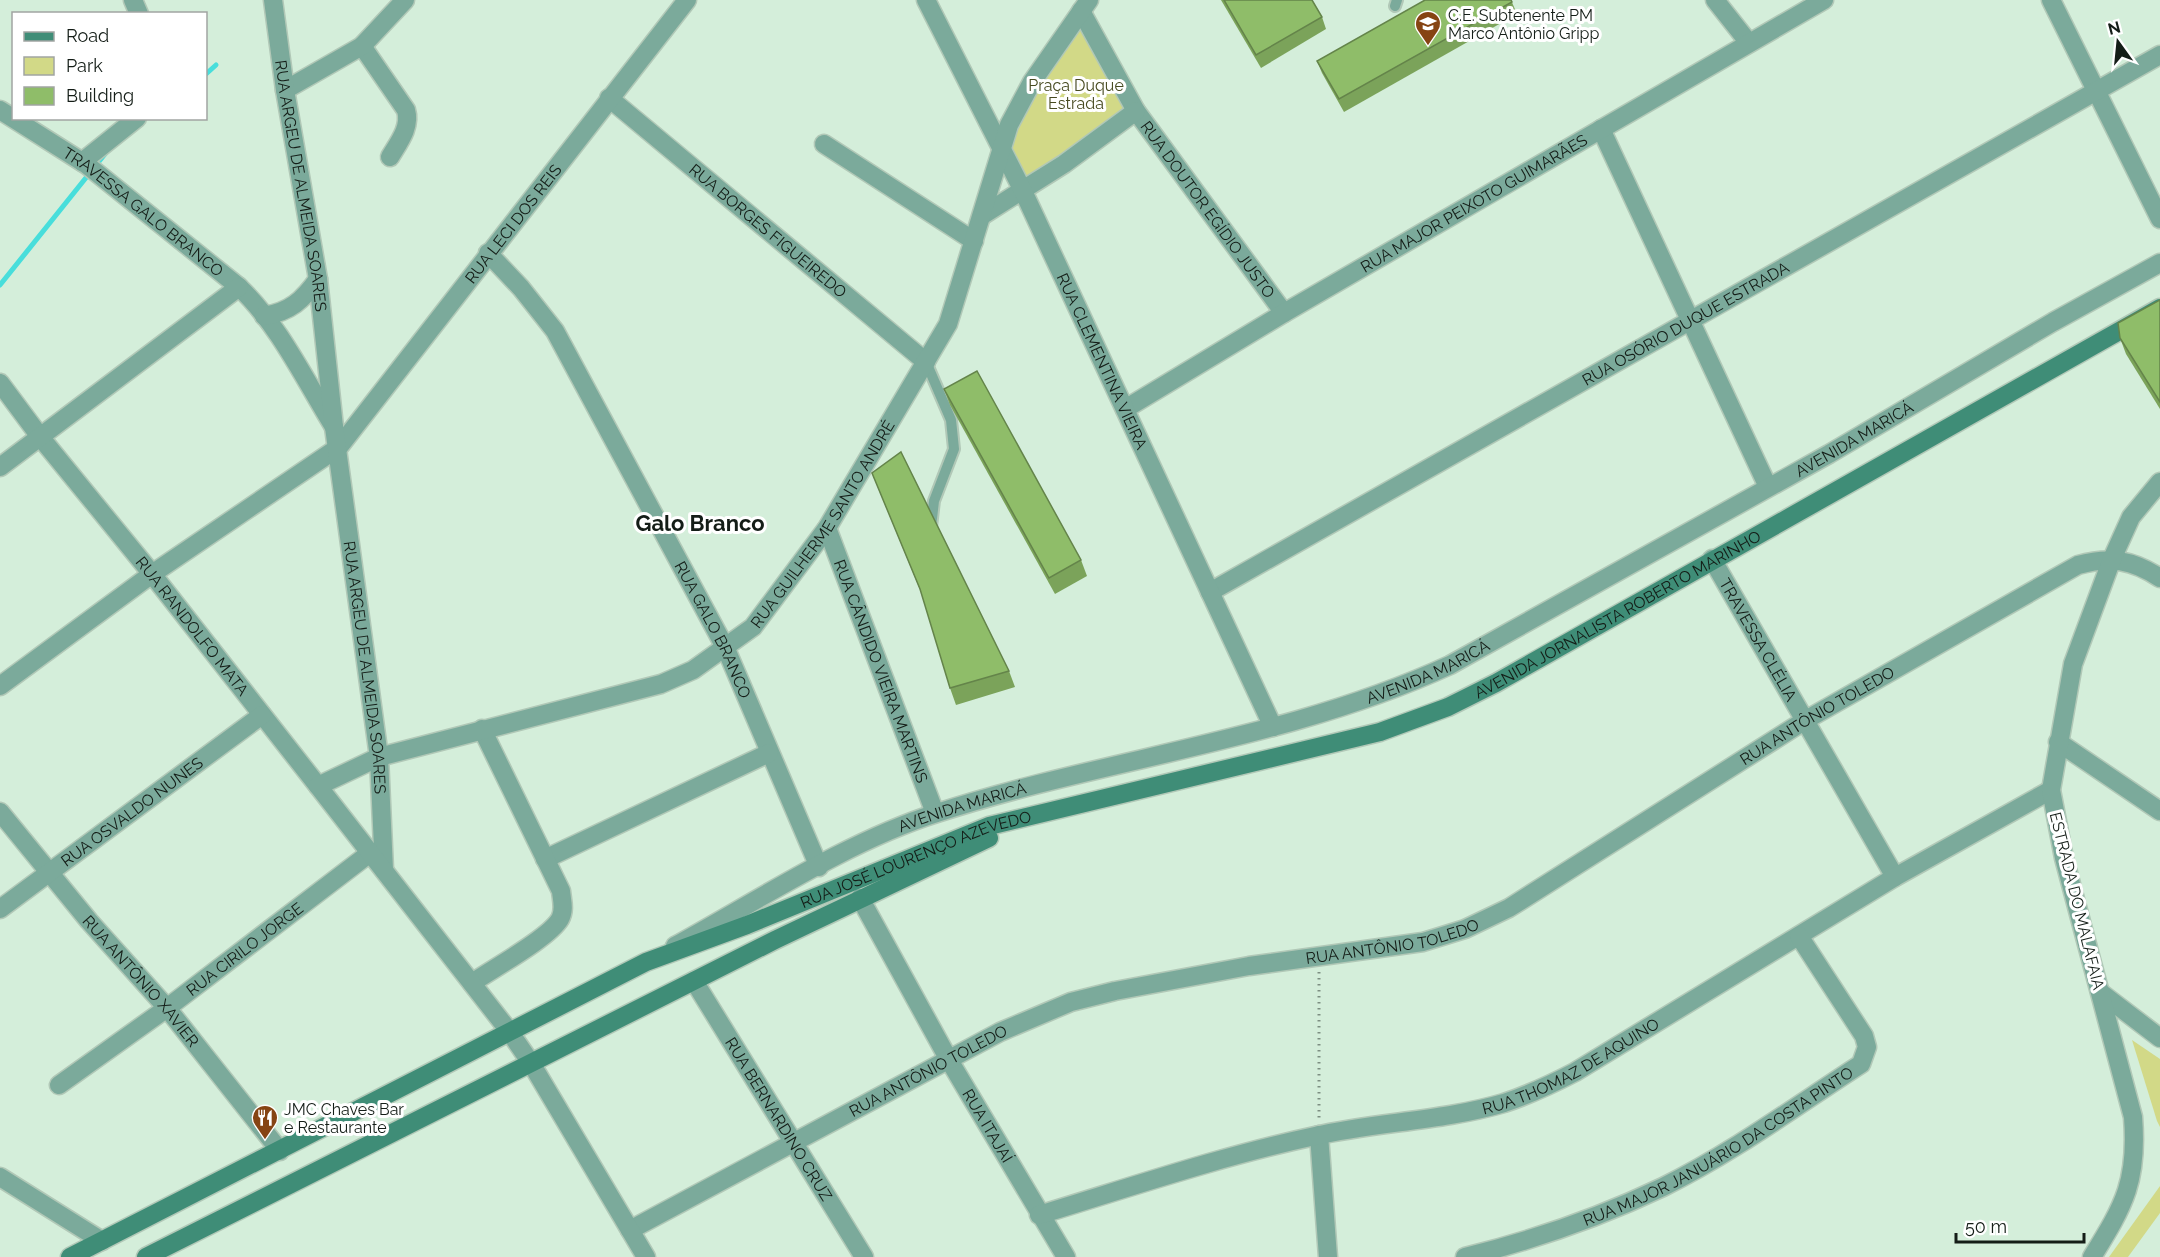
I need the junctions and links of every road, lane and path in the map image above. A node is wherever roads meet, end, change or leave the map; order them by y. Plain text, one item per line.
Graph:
1 (273, 0) edge
2 (405, 0) edge
3 (687, 0) edge
4 (926, 0) edge
5 (1715, 0) edge
6 (1824, 0) edge
7 (2051, 0) edge
8 (1085, 5) edge
9 (1749, 43) junction
10 (362, 46) junction
11 (2160, 55) edge
12 (285, 90) junction
13 (2097, 92) junction
14 (609, 98) junction
15 (1136, 111) junction
16 (16, 120) edge
17 (135, 120) edge
18 (1601, 129) junction
19 (824, 144) dead end
20 (1001, 147) junction
21 (390, 157) dead end
22 (90, 168) junction
23 (1023, 191) junction
24 (983, 215) junction
25 (2160, 219) edge
26 (974, 241) junction
27 (488, 253) junction
28 (2160, 263) edge
29 (318, 279) junction
30 (239, 287) junction
31 (2160, 308) edge
32 (1284, 313) junction
33 (264, 316) junction
34 (1691, 318) junction
35 (926, 362) junction
36 (0, 383) edge
37 (1125, 409) junction
38 (334, 427) junction
39 (41, 438) junction
40 (339, 447) junction
41 (0, 467) edge
42 (2160, 482) edge
43 (1768, 487) junction
44 (827, 528) junction
45 (932, 544) edge
46 (1712, 559) junction
47 (2112, 559) junction
48 (152, 574) junction
49 (2160, 578) edge
50 (1210, 592) junction
51 (726, 649) junction
52 (0, 686) edge
53 (262, 715) junction
54 (1804, 721) junction
55 (1273, 727) junction
56 (482, 729) junction
57 (2058, 742) junction
58 (769, 753) junction
59 (379, 757) junction
60 (318, 786) junction
61 (2051, 790) junction
62 (2160, 811) edge
63 (0, 812) edge
64 (935, 813) junction
65 (1033, 815) junction
66 (370, 853) junction
67 (545, 859) junction
68 (819, 867) junction
69 (384, 870) junction
70 (50, 873) junction
71 (1895, 877) junction
72 (860, 898) junction
73 (0, 909) edge
74 (1799, 936) junction
75 (1319, 958) junction
76 (646, 962) junction
77 (694, 981) junction
78 (472, 982) junction
79 (2101, 993) junction
80 (167, 1008) junction
81 (509, 1031) junction
82 (2160, 1038) edge
83 (949, 1060) junction
84 (531, 1063) junction
85 (59, 1086) dead end
86 (1319, 1135) junction
87 (793, 1144) junction
88 (280, 1151) junction
89 (0, 1177) edge
90 (1040, 1215) junction
91 (630, 1230) junction
92 (102, 1241) junction
93 (70, 1257) edge
94 (146, 1257) edge
95 (646, 1257) edge
96 (864, 1257) edge
97 (1066, 1257) edge
98 (1328, 1257) edge
99 (1465, 1257) edge
100 (2091, 1257) edge

1 - 12 street, RUA ARGEU DE ALMEIDA SOARES
2 - 10 street
3 - 14 street, RUA LECI DOS REIS
4 - 20 street, RUA CLEMENTINA VIEIRA
5 - 9 street
6 - 9 street, RUA MAJOR PEIXOTO GUIMARÃES
7 - 13 street
8 - 15 street, RUA DOUTOR EGÍDIO JUSTO
8 - 20 street, RUA GUILHERME SANTO ANDRÉ
9 - 18 street, RUA MAJOR PEIXOTO GUIMARÃES
10 - 12 street
10 - 21 street
11 - 13 street, RUA OSÓRIO DUQUE ESTRADA
12 - 29 street, RUA ARGEU DE ALMEIDA SOARES
13 - 25 street
13 - 34 street, RUA OSÓRIO DUQUE ESTRADA
14 - 27 street, RUA LECI DOS REIS
14 - 35 street, RUA BORGES FIGUEIREDO
15 - 23 street
15 - 32 street, RUA DOUTOR EGÍDIO JUSTO
16 - 22 street, TRAVESSA GALO BRANCO
17 - 22 street
18 - 32 street, RUA MAJOR PEIXOTO GUIMARÃES
18 - 34 street
19 - 26 street
20 - 23 street, RUA CLEMENTINA VIEIRA
20 - 24 street, RUA GUILHERME SANTO ANDRÉ
22 - 30 street, TRAVESSA GALO BRANCO
23 - 24 street
23 - 37 street, RUA CLEMENTINA VIEIRA
24 - 26 street, RUA GUILHERME SANTO ANDRÉ
26 - 35 street, RUA GUILHERME SANTO ANDRÉ
27 - 40 street, RUA LECI DOS REIS
27 - 51 street, RUA GALO BRANCO
28 - 43 street, AVENIDA MARICÁ
29 - 33 street
29 - 38 street, RUA ARGEU DE ALMEIDA SOARES
30 - 33 street, TRAVESSA GALO BRANCO
30 - 39 street
31 - 46 main road, AVENIDA JORNALISTA ROBERTO MARINHO
32 - 37 street, RUA MAJOR PEIXOTO GUIMARÃES
33 - 38 street, TRAVESSA GALO BRANCO
34 - 43 street
34 - 50 street, RUA OSÓRIO DUQUE ESTRADA
35 - 44 street, RUA GUILHERME SANTO ANDRÉ
35 - 45 lane
36 - 39 street, RUA RANDOLFO MATA
37 - 50 street, RUA CLEMENTINA VIEIRA
38 - 40 street, RUA ARGEU DE ALMEIDA SOARES
39 - 41 street
39 - 48 street, RUA RANDOLFO MATA
40 - 48 street, RUA LECI DOS REIS
40 - 59 street, RUA ARGEU DE ALMEIDA SOARES
42 - 47 street, ESTRADA DO MALAFAIA
43 - 55 street, AVENIDA MARICÁ
44 - 51 street, RUA GUILHERME SANTO ANDRÉ
44 - 64 street, RUA CÂNDIDO VIEIRA MARTINS
46 - 54 street, TRAVESSA CLÉLIA
46 - 65 main road, AVENIDA JORNALISTA ROBERTO MARINHO
47 - 49 street
47 - 54 street, RUA ANTÔNIO TOLEDO
47 - 57 street, ESTRADA DO MALAFAIA
48 - 52 street, RUA LECI DOS REIS
48 - 53 street, RUA RANDOLFO MATA
50 - 55 street, RUA CLEMENTINA VIEIRA
51 - 56 street, RUA GUILHERME SANTO ANDRÉ
51 - 58 street, RUA GALO BRANCO
53 - 60 street, RUA RANDOLFO MATA
53 - 70 street, RUA OSVALDO NUNES
54 - 71 street, TRAVESSA CLÉLIA
54 - 75 street, RUA ANTÔNIO TOLEDO
55 - 64 street, AVENIDA MARICÁ
56 - 59 street, RUA GUILHERME SANTO ANDRÉ
56 - 67 street
57 - 61 street, ESTRADA DO MALAFAIA
57 - 62 street
58 - 67 street
58 - 68 street, RUA GALO BRANCO
59 - 60 street, RUA GUILHERME SANTO ANDRÉ
59 - 69 street, RUA ARGEU DE ALMEIDA SOARES
60 - 66 street, RUA RANDOLFO MATA
61 - 71 street, RUA THOMAZ DE AQUINO
61 - 79 street, ESTRADA DO MALAFAIA
63 - 70 street, RUA ANTÔNIO XAVIER
64 - 68 street, AVENIDA MARICÁ
65 - 72 main road, RUA JOSÉ LOURENÇO AZEVEDO
65 - 76 main road, RUA JOSÉ LOURENÇO AZEVEDO
66 - 69 street, RUA RANDOLFO MATA
66 - 80 street, RUA CIRILO JORGE
67 - 78 street
68 - 76 street, AVENIDA MARICÁ
69 - 78 street
70 - 73 street, RUA OSVALDO NUNES
70 - 80 street, RUA ANTÔNIO XAVIER
71 - 74 street, RUA THOMAZ DE AQUINO
72 - 77 main road, RUA JOSÉ LOURENÇO AZEVEDO
72 - 83 street, RUA ITAJAÍ
74 - 86 street, RUA THOMAZ DE AQUINO
74 - 99 street, RUA MAJOR JANUÁRIO DA COSTA PINTO
75 - 83 street, RUA ANTÔNIO TOLEDO
75 - 86 path
76 - 81 main road, RUA JOSÉ LOURENÇO AZEVEDO
77 - 84 main road, RUA JOSÉ LOURENÇO AZEVEDO
77 - 87 street, RUA BERNARDINO CRUZ
78 - 81 street
79 - 82 street
79 - 100 street, ESTRADA DO MALAFAIA
80 - 85 street, RUA CIRILO JORGE
80 - 88 street, RUA ANTÔNIO XAVIER
81 - 84 street
81 - 88 main road, RUA JOSÉ LOURENÇO AZEVEDO
83 - 87 street, RUA ANTÔNIO TOLEDO
83 - 90 street, RUA ITAJAÍ
84 - 91 street
84 - 94 main road, RUA JOSÉ LOURENÇO AZEVEDO
86 - 90 street, RUA THOMAZ DE AQUINO
86 - 98 street
87 - 91 street, RUA ANTÔNIO TOLEDO
87 - 96 street, RUA BERNARDINO CRUZ
88 - 92 main road, RUA JOSÉ LOURENÇO AZEVEDO
89 - 92 street
90 - 97 street, RUA ITAJAÍ
91 - 95 street
92 - 93 main road, RUA JOSÉ LOURENÇO AZEVEDO

